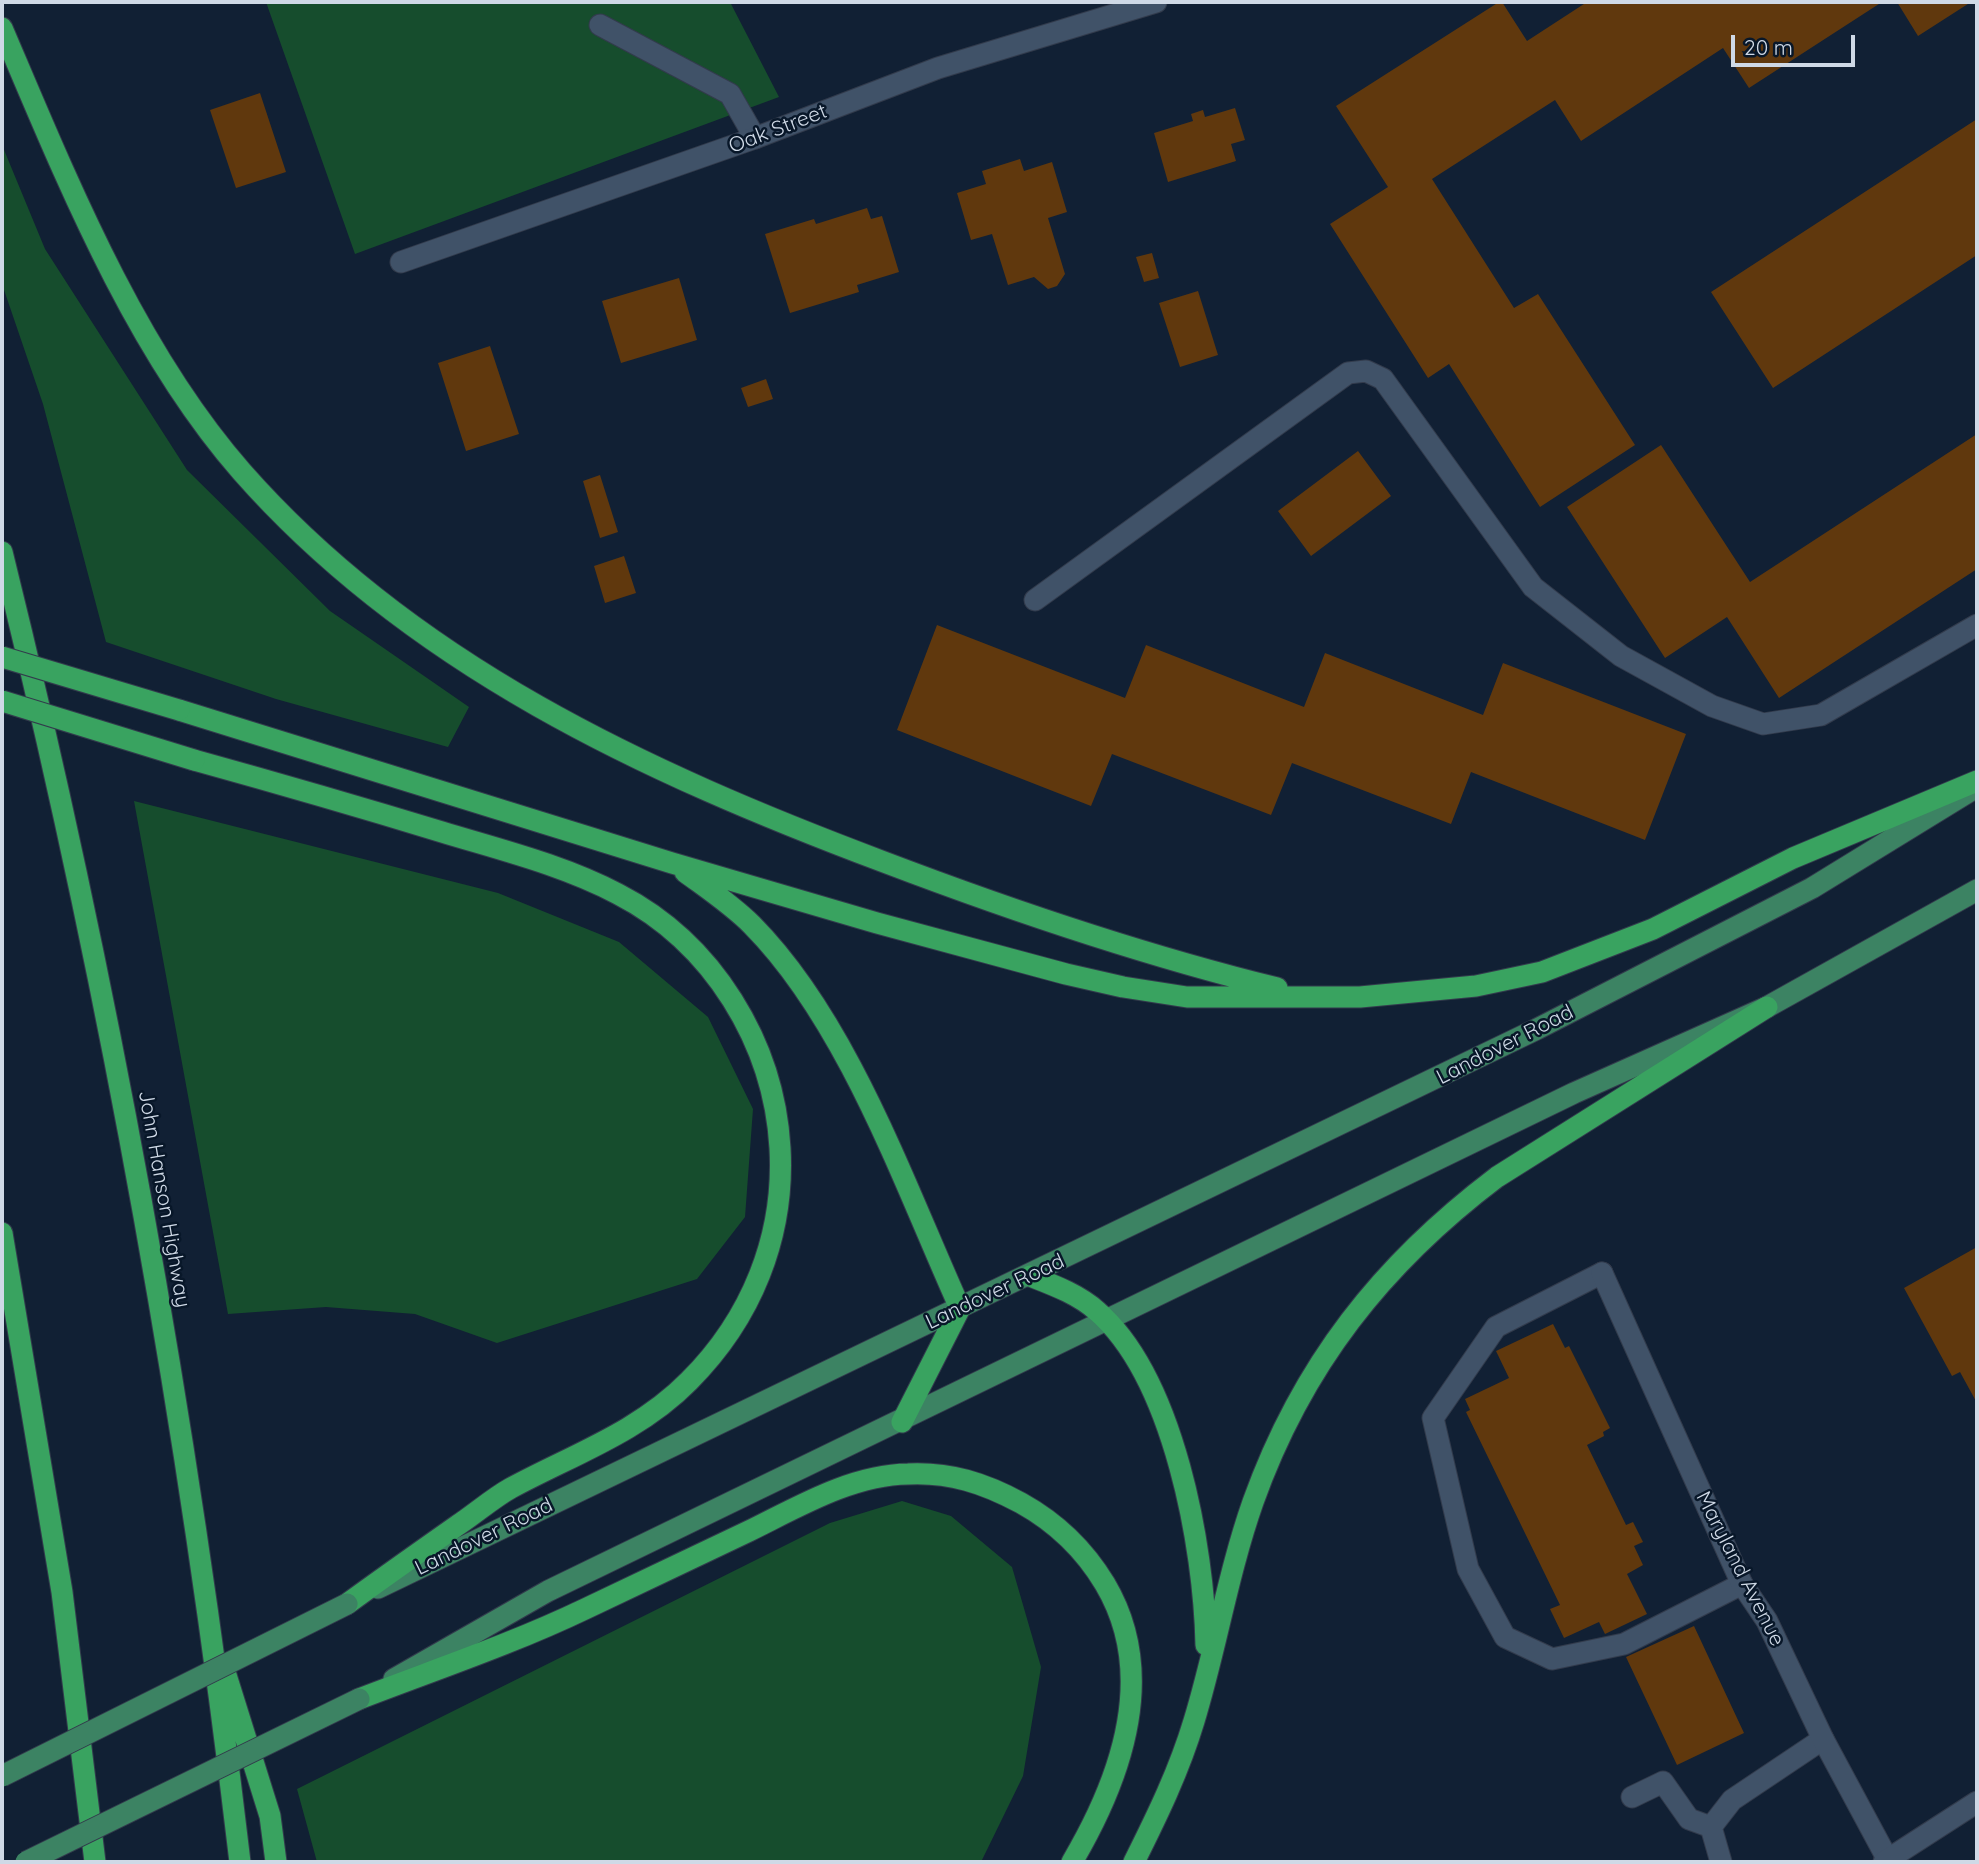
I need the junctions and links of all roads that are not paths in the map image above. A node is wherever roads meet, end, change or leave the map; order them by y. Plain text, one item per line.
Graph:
1 (1156, 2) edge
2 (600, 25) dead end
3 (2, 29) edge
4 (755, 138) junction
5 (401, 262) dead end
6 (2, 552) edge
7 (1035, 600) dead end
8 (1977, 625) edge
9 (2, 657) edge
10 (2, 702) edge
11 (1977, 784) edge
12 (672, 863) junction
13 (1977, 891) edge
14 (1310, 996) junction
15 (1767, 1007) junction
16 (2, 1233) edge
17 (1030, 1276) junction
18 (960, 1308) junction
19 (1108, 1321) junction
20 (902, 1422) junction
21 (1742, 1584) junction
22 (347, 1604) junction
23 (208, 1617) junction
24 (1206, 1668) junction
25 (359, 1699) junction
26 (1823, 1739) junction
27 (2, 1776) edge
28 (1632, 1797) dead end
29 (1977, 1802) edge
30 (1712, 1827) junction
31 (1886, 1861) edge
32 (26, 1862) edge
33 (95, 1862) edge
34 (240, 1862) edge
35 (276, 1862) edge
36 (1072, 1862) edge
37 (1134, 1862) edge
38 (1721, 1862) edge

1 - 4 street, Oak Street
2 - 4 street
3 - 14 highway
4 - 5 street, Oak Street
6 - 23 highway, John Hanson Highway
7 - 8 street
9 - 12 highway, bridge
10 - 22 highway, bridge
11 - 14 highway
11 - 17 main road, Landover Road
12 - 14 highway
12 - 18 highway
13 - 15 main road
15 - 19 main road
15 - 24 highway
16 - 33 highway
17 - 18 main road, Landover Road
17 - 19 highway
18 - 20 highway
18 - 22 main road, Landover Road
19 - 20 main road
19 - 24 highway
20 - 25 main road
21 - 21 street, Maryland Avenue
21 - 26 street, Maryland Avenue
22 - 27 main road, Landover Road, bridge
23 - 34 highway, John Hanson Highway
23 - 35 highway
24 - 37 highway
25 - 32 main road, bridge
25 - 36 highway
26 - 30 street
26 - 31 street, Maryland Avenue
28 - 30 street
29 - 31 street
30 - 38 street

